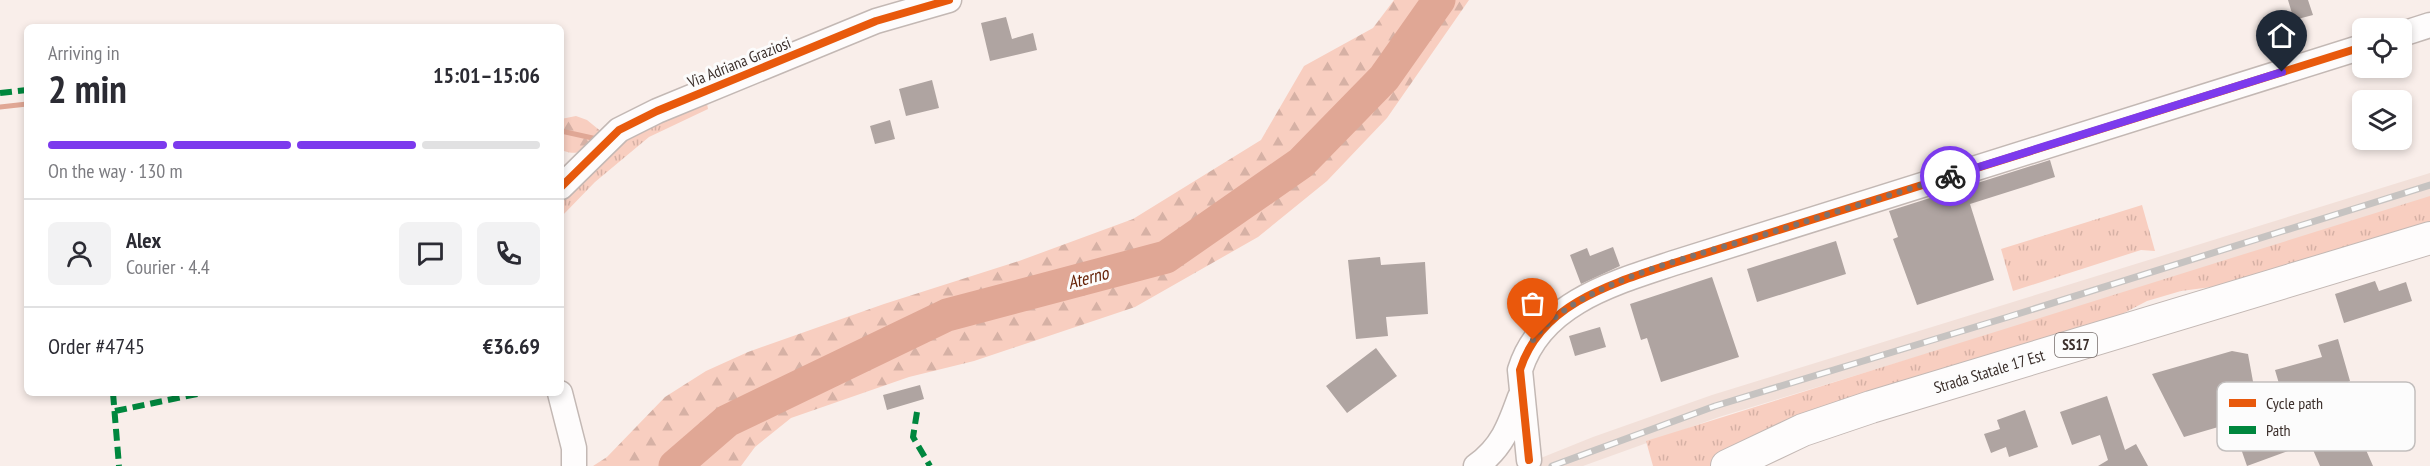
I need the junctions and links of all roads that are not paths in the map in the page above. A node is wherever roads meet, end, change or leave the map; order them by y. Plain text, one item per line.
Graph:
1 (949, 0) edge
2 (2430, 25) edge
3 (2412, 31) edge
4 (2352, 49) edge
5 (564, 184) edge
6 (2430, 238) edge
7 (1522, 380) junction
8 (561, 396) edge
9 (1529, 460) dead end
10 (574, 466) edge
11 (1476, 466) edge
12 (1727, 466) edge

1 - 5 street, Via Adriana Graziosi
2 - 3 street
4 - 7 street
6 - 12 main road, Strada Statale 17 Est / SS17
7 - 9 street
7 - 11 street
8 - 10 street

